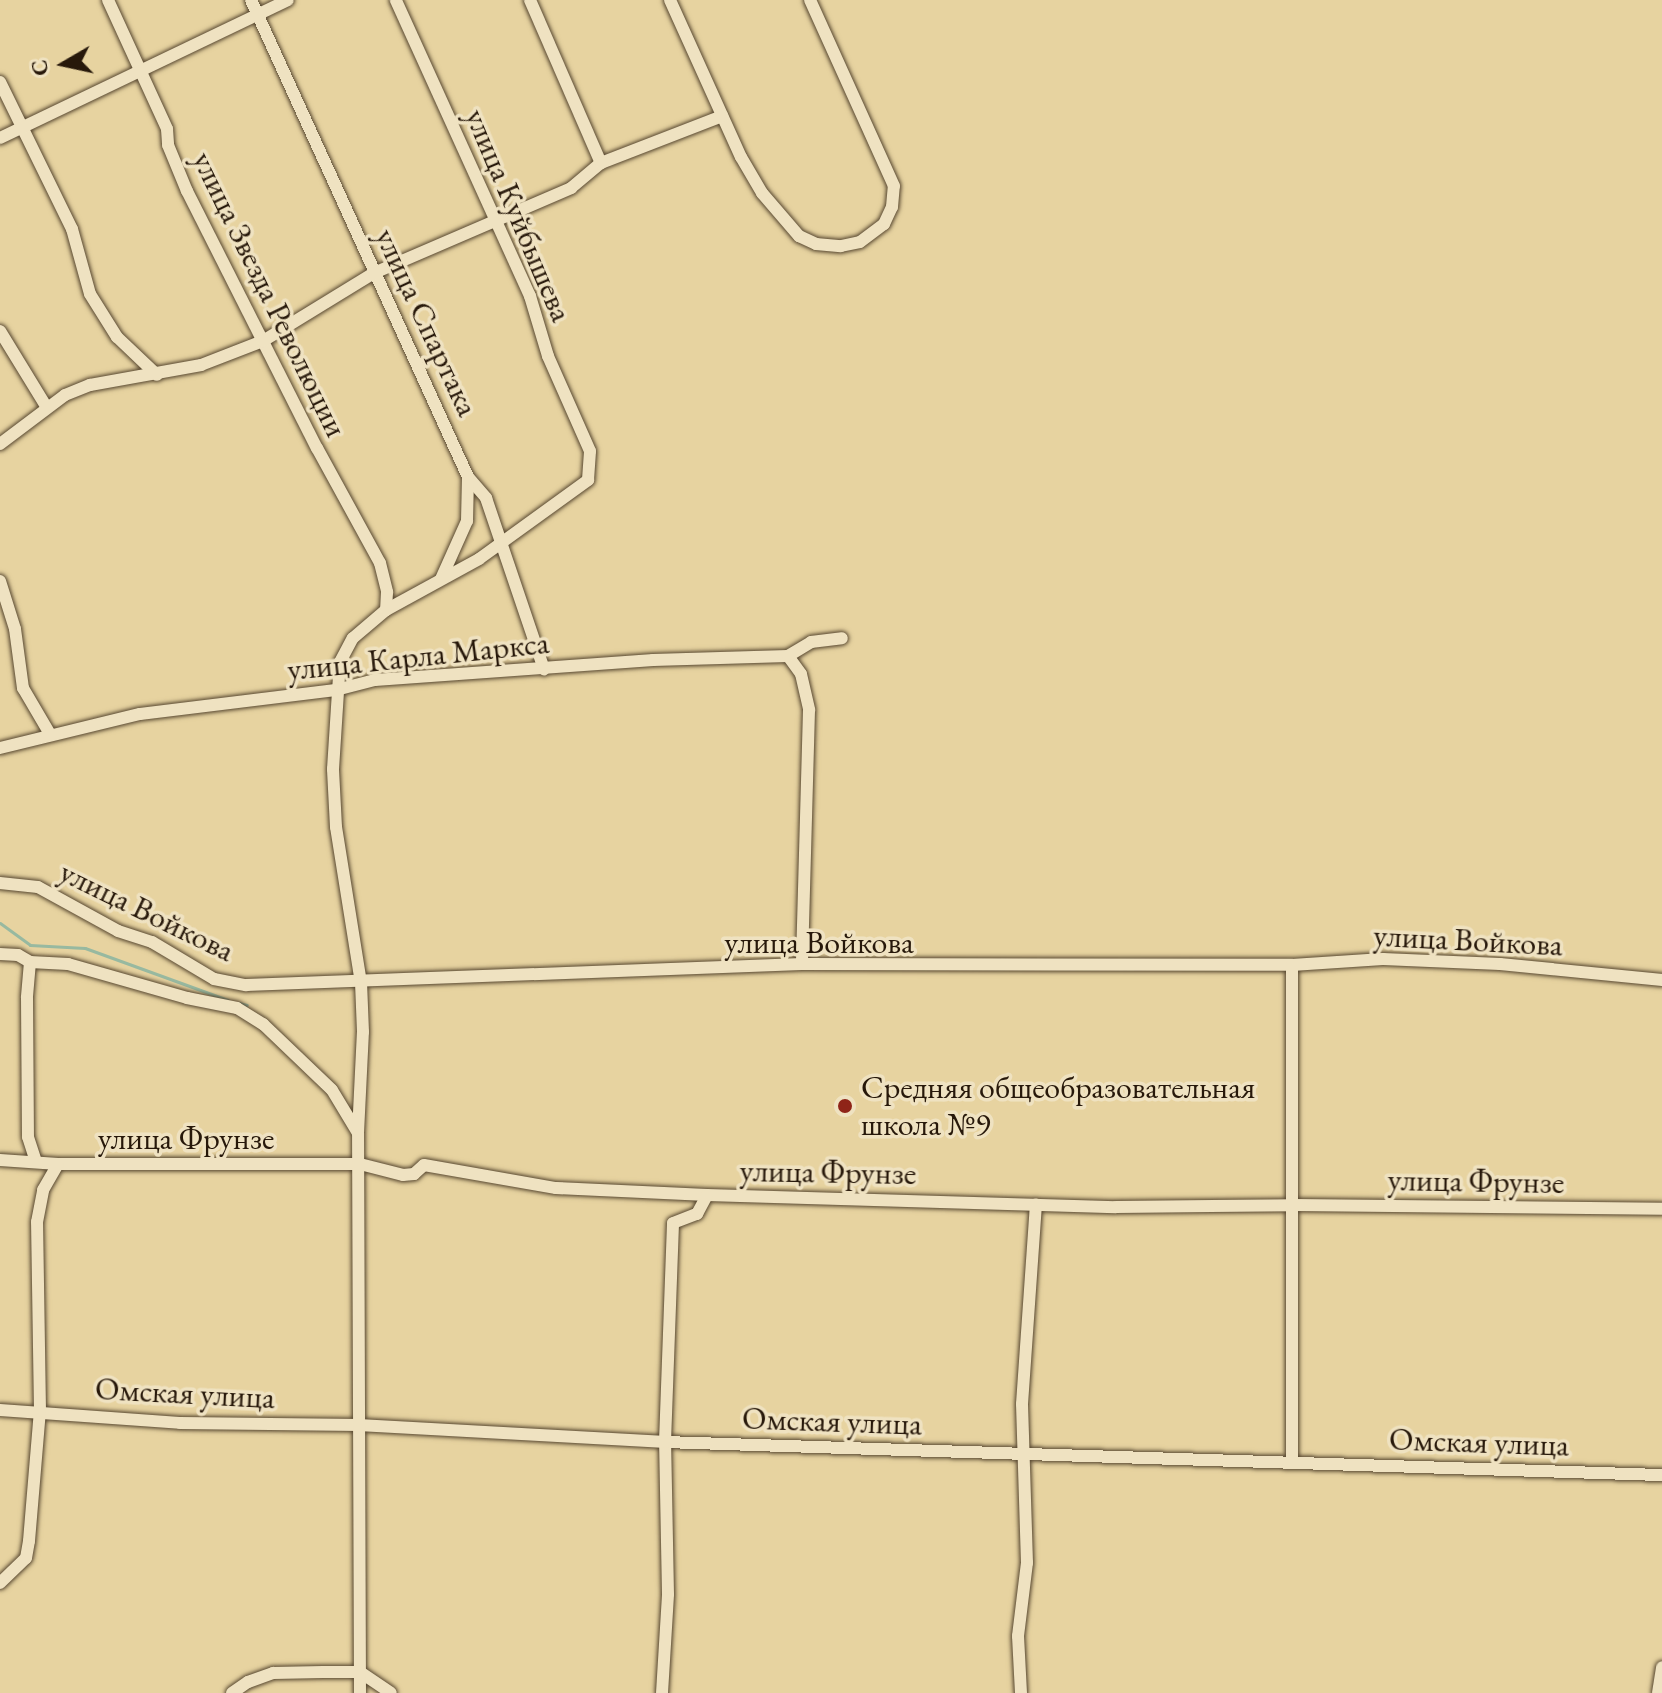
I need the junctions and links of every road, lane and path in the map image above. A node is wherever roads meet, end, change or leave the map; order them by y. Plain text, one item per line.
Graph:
1 (108, 0) edge
2 (251, 0) edge
3 (288, 0) edge
4 (396, 0) edge
5 (530, 0) edge
6 (670, 0) edge
7 (810, 0) edge
8 (257, 14) junction
9 (142, 70) junction
10 (0, 82) edge
11 (722, 116) junction
12 (20, 126) junction
13 (0, 138) edge
14 (601, 163) junction
15 (497, 223) junction
16 (374, 273) junction
17 (0, 331) edge
18 (263, 341) junction
19 (157, 375) junction
20 (46, 406) junction
21 (0, 444) edge
22 (468, 477) junction
23 (500, 541) junction
24 (441, 579) junction
25 (0, 581) edge
26 (386, 610) junction
27 (842, 638) dead end
28 (788, 656) junction
29 (544, 669) junction
30 (336, 690) junction
31 (50, 734) junction
32 (0, 748) edge
33 (0, 883) edge
34 (0, 954) edge
35 (30, 962) junction
36 (802, 964) junction
37 (1292, 965) junction
38 (1662, 980) edge
39 (361, 983) junction
40 (358, 1133) junction
41 (0, 1160) edge
42 (36, 1161) junction
43 (58, 1164) junction
44 (360, 1164) junction
45 (707, 1195) junction
46 (1036, 1204) junction
47 (1294, 1205) junction
48 (1662, 1209) edge
49 (0, 1410) edge
50 (40, 1411) junction
51 (360, 1425) junction
52 (665, 1442) junction
53 (1026, 1454) junction
54 (1292, 1460) junction
55 (1662, 1475) edge
56 (0, 1583) edge
57 (1662, 1667) edge
58 (360, 1672) junction
59 (232, 1693) edge
60 (360, 1693) edge
61 (391, 1693) edge
62 (662, 1693) edge
63 (1021, 1693) edge
64 (1658, 1693) edge

1 - 9 street, улица Звезда Революции
2 - 8 street, улица Спартака
3 - 8 street
4 - 15 street, улица Куйбышева
5 - 14 street
6 - 11 street
7 - 11 street
8 - 9 street
8 - 16 street, улица Спартака
9 - 12 street
9 - 18 street, улица Звезда Революции
10 - 12 street
11 - 14 street
12 - 13 street
12 - 19 street
14 - 15 street
15 - 16 street
15 - 23 street, улица Куйбышева
16 - 18 street
16 - 22 street, улица Спартака
17 - 20 street
18 - 19 street
18 - 26 street, улица Звезда Революции
19 - 20 street
20 - 21 street
22 - 23 street, улица Спартака
22 - 24 street
23 - 24 street
23 - 29 street, улица Спартака
24 - 26 street
25 - 31 street
26 - 30 street
27 - 28 street, улица Карла Маркса
28 - 29 street, улица Карла Маркса
28 - 36 street
29 - 30 street, улица Карла Маркса
30 - 31 street, улица Карла Маркса
30 - 39 street
31 - 32 street, улица Карла Маркса
33 - 39 street, улица Войкова
34 - 35 street, улица Войкова
35 - 40 street, улица Войкова
35 - 42 street
36 - 37 street, улица Войкова
36 - 39 street, улица Войкова
37 - 38 street, улица Войкова
37 - 47 street
39 - 40 street
40 - 44 street
41 - 42 street, улица Фрунзе
42 - 43 street, улица Фрунзе
43 - 44 street, улица Фрунзе
43 - 50 street
44 - 45 street, улица Фрунзе
44 - 51 street
45 - 46 street, улица Фрунзе
45 - 52 street
46 - 47 street, улица Фрунзе
46 - 53 street
47 - 48 street, улица Фрунзе
47 - 54 street
49 - 50 street, Омская улица
50 - 51 street, Омская улица
50 - 56 street
51 - 52 street, Омская улица
51 - 58 street
52 - 53 street, Омская улица
52 - 62 street
53 - 54 street, Омская улица
53 - 63 street
54 - 55 street, Омская улица
57 - 64 street
58 - 59 street
58 - 60 street
58 - 61 street

